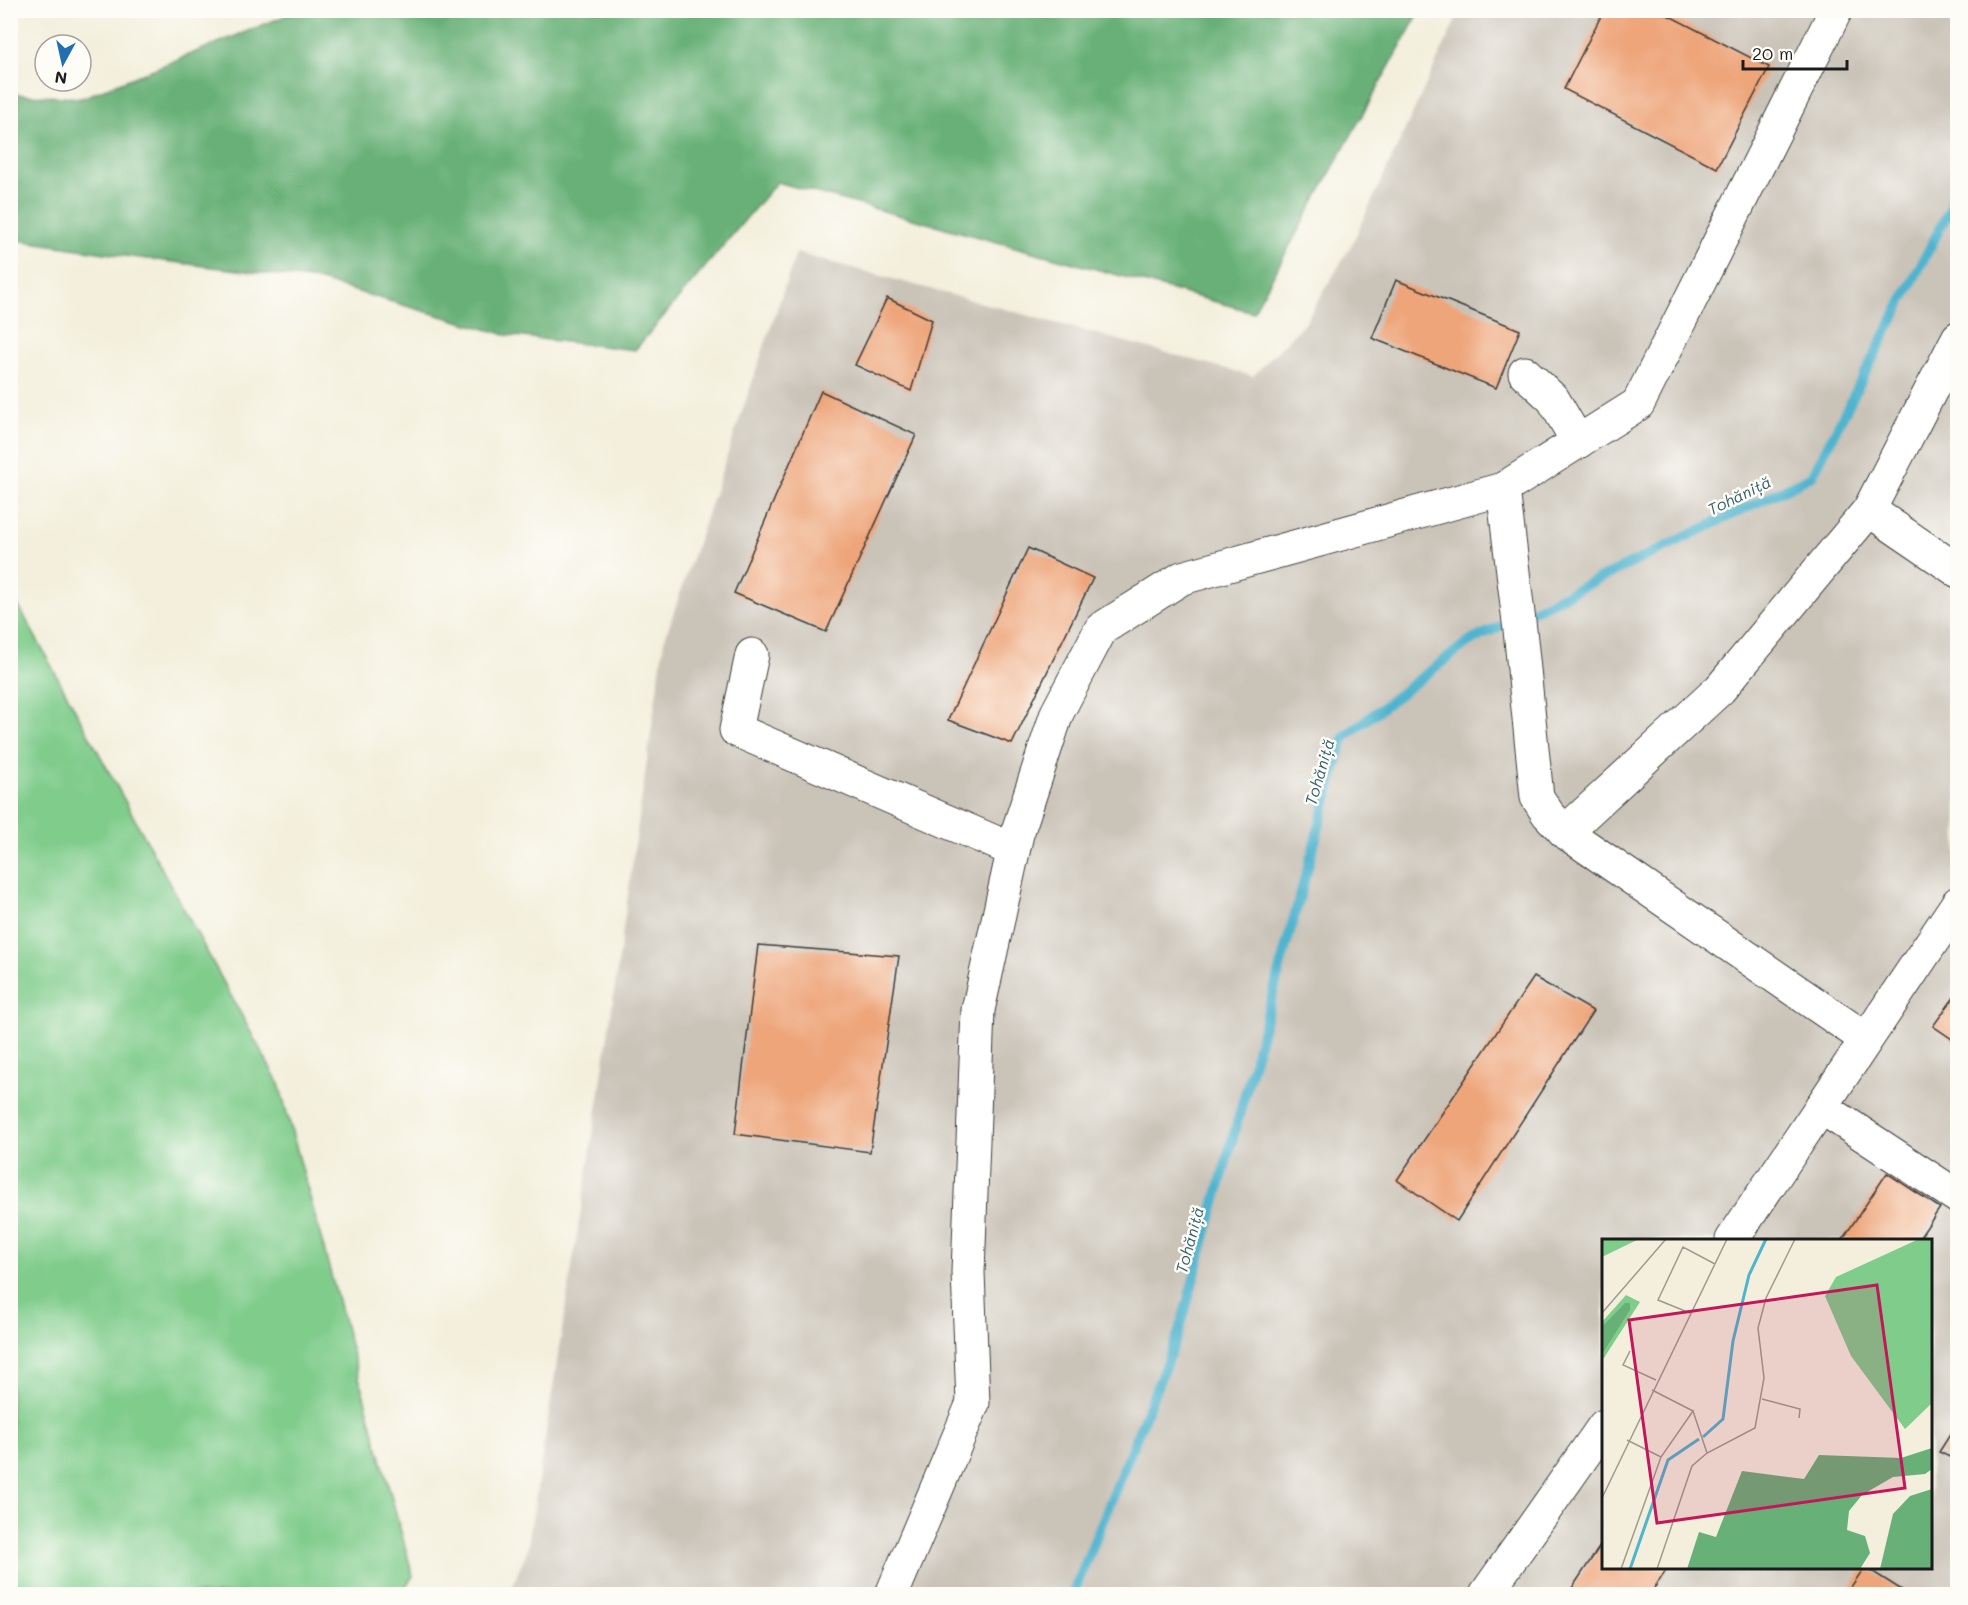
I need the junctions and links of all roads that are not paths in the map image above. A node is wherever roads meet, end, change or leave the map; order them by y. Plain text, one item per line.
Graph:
1 (1836, 10) edge
2 (1958, 338) edge
3 (1526, 374) dead end
4 (1578, 442) junction
5 (1503, 489) junction
6 (1869, 510) junction
7 (1958, 571) edge
8 (752, 655) dead end
9 (1565, 832) junction
10 (1013, 850) junction
11 (1958, 903) edge
12 (1866, 1039) junction
13 (1821, 1107) junction
14 (1958, 1197) edge
15 (1733, 1239) edge
16 (1602, 1429) edge
17 (892, 1594) edge
18 (1488, 1594) edge

1 - 4 lane
2 - 6 lane
3 - 4 lane
4 - 5 lane
5 - 9 lane
5 - 10 lane
6 - 7 lane
6 - 9 lane
8 - 10 lane
9 - 12 lane
10 - 17 lane
11 - 12 lane
12 - 13 lane
13 - 14 lane
13 - 15 lane
16 - 18 lane

